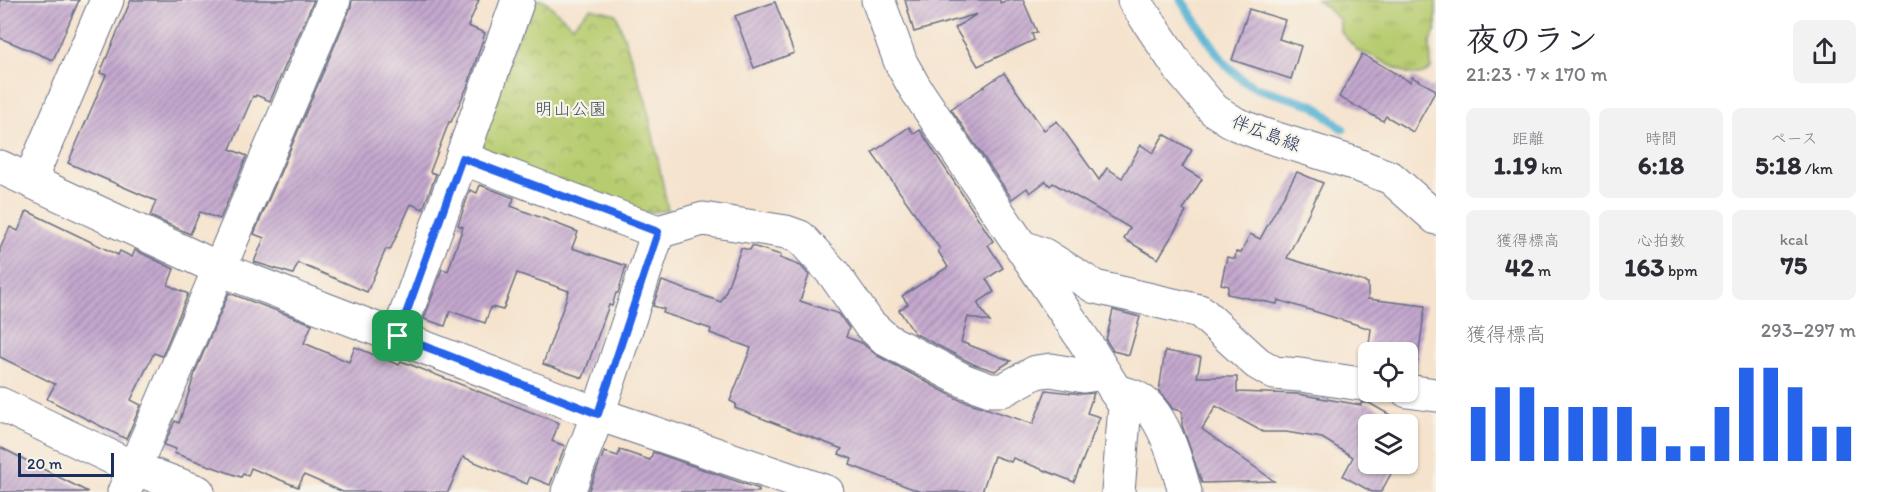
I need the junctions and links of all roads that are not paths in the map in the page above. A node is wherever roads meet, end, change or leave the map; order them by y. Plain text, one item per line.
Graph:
1 (106, 0) edge
2 (334, 0) edge
3 (518, 0) edge
4 (878, 0) edge
5 (1134, 0) edge
6 (462, 158) junction
7 (0, 167) edge
8 (30, 180) junction
9 (1436, 218) edge
10 (658, 232) junction
11 (1021, 247) junction
12 (220, 269) junction
13 (398, 336) junction
14 (1110, 382) junction
15 (1358, 384) edge
16 (1418, 393) edge
17 (1436, 395) edge
18 (0, 404) edge
19 (598, 414) junction
20 (129, 480) edge
21 (198, 492) edge
22 (568, 492) edge
23 (827, 492) edge
24 (1118, 492) edge
25 (1185, 492) edge

1 - 8 street
2 - 12 street
3 - 6 street
4 - 11 street
5 - 9 street, 伴広島線
6 - 10 street
6 - 13 street
7 - 8 street
8 - 12 street
10 - 14 street
10 - 19 street
11 - 14 street
11 - 15 street
12 - 13 street
12 - 20 street
13 - 19 street
14 - 24 street
14 - 25 street
16 - 17 street
18 - 20 street
19 - 22 street
19 - 23 street
20 - 21 street

